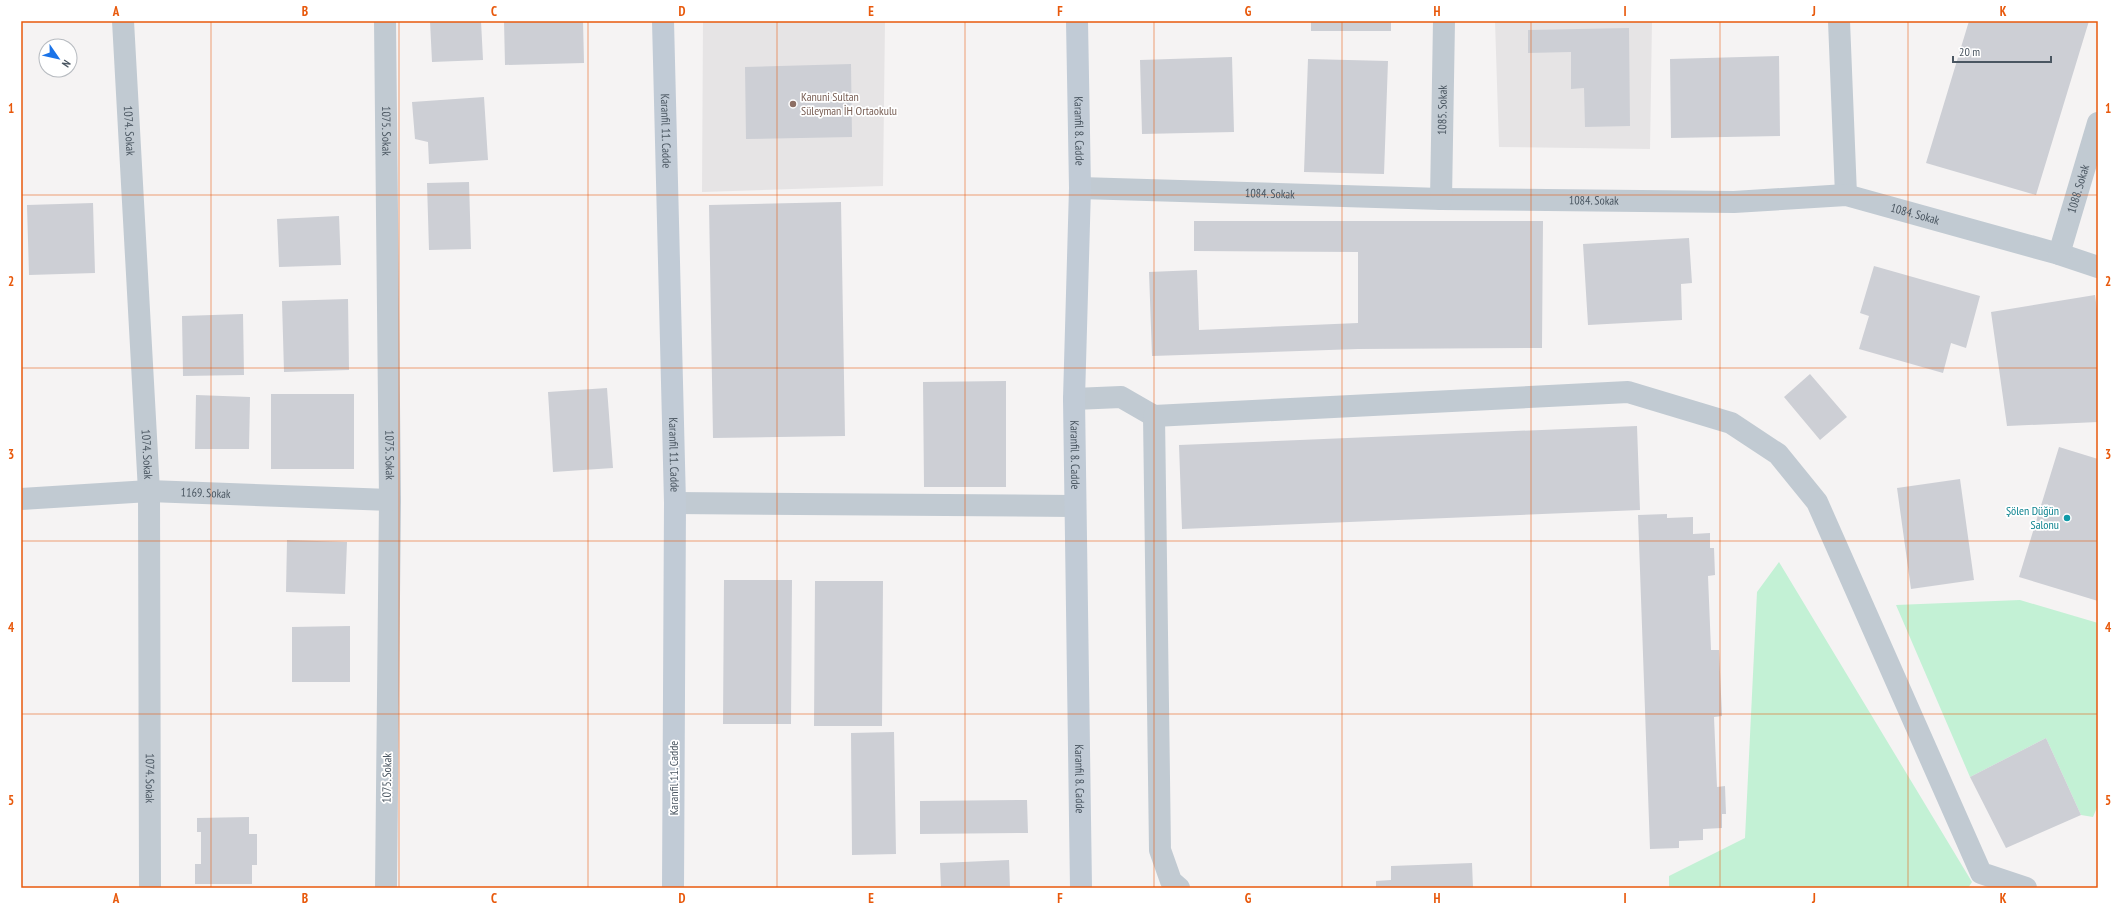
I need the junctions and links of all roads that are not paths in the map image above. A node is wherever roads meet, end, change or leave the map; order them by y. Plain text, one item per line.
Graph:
1 (123, 21) edge
2 (384, 21) edge
3 (663, 21) edge
4 (1077, 21) edge
5 (1444, 21) edge
6 (1839, 21) edge
7 (2098, 123) edge
8 (1080, 188) junction
9 (1846, 195) junction
10 (1441, 199) junction
11 (2059, 254) junction
12 (2098, 268) edge
13 (1074, 399) junction
14 (1154, 416) junction
15 (149, 491) junction
16 (21, 499) edge
17 (390, 500) junction
18 (675, 503) junction
19 (1074, 506) junction
20 (150, 888) edge
21 (386, 888) edge
22 (673, 888) edge
23 (1081, 888) edge
24 (1178, 888) edge
25 (2026, 888) edge

1 - 15 street, 1074. Sokak
2 - 17 street, 1075. Sokak
3 - 18 street, Karanfil 11. Cadde
4 - 8 street, Karanfil 8. Cadde
5 - 10 street, 1085. Sokak
6 - 9 street
7 - 11 street, 1088. Sokak
8 - 10 street, 1084. Sokak
8 - 13 street, Karanfil 8. Cadde
9 - 10 street, 1084. Sokak
9 - 11 street, 1084. Sokak
11 - 12 street, 1084. Sokak
13 - 14 street
13 - 19 street, Karanfil 8. Cadde
14 - 24 street
14 - 25 street
15 - 16 street, 1169. Sokak
15 - 17 street, 1169. Sokak
15 - 20 street, 1074. Sokak
17 - 21 street, 1075. Sokak
18 - 19 street
18 - 22 street, Karanfil 11. Cadde
19 - 23 street, Karanfil 8. Cadde

